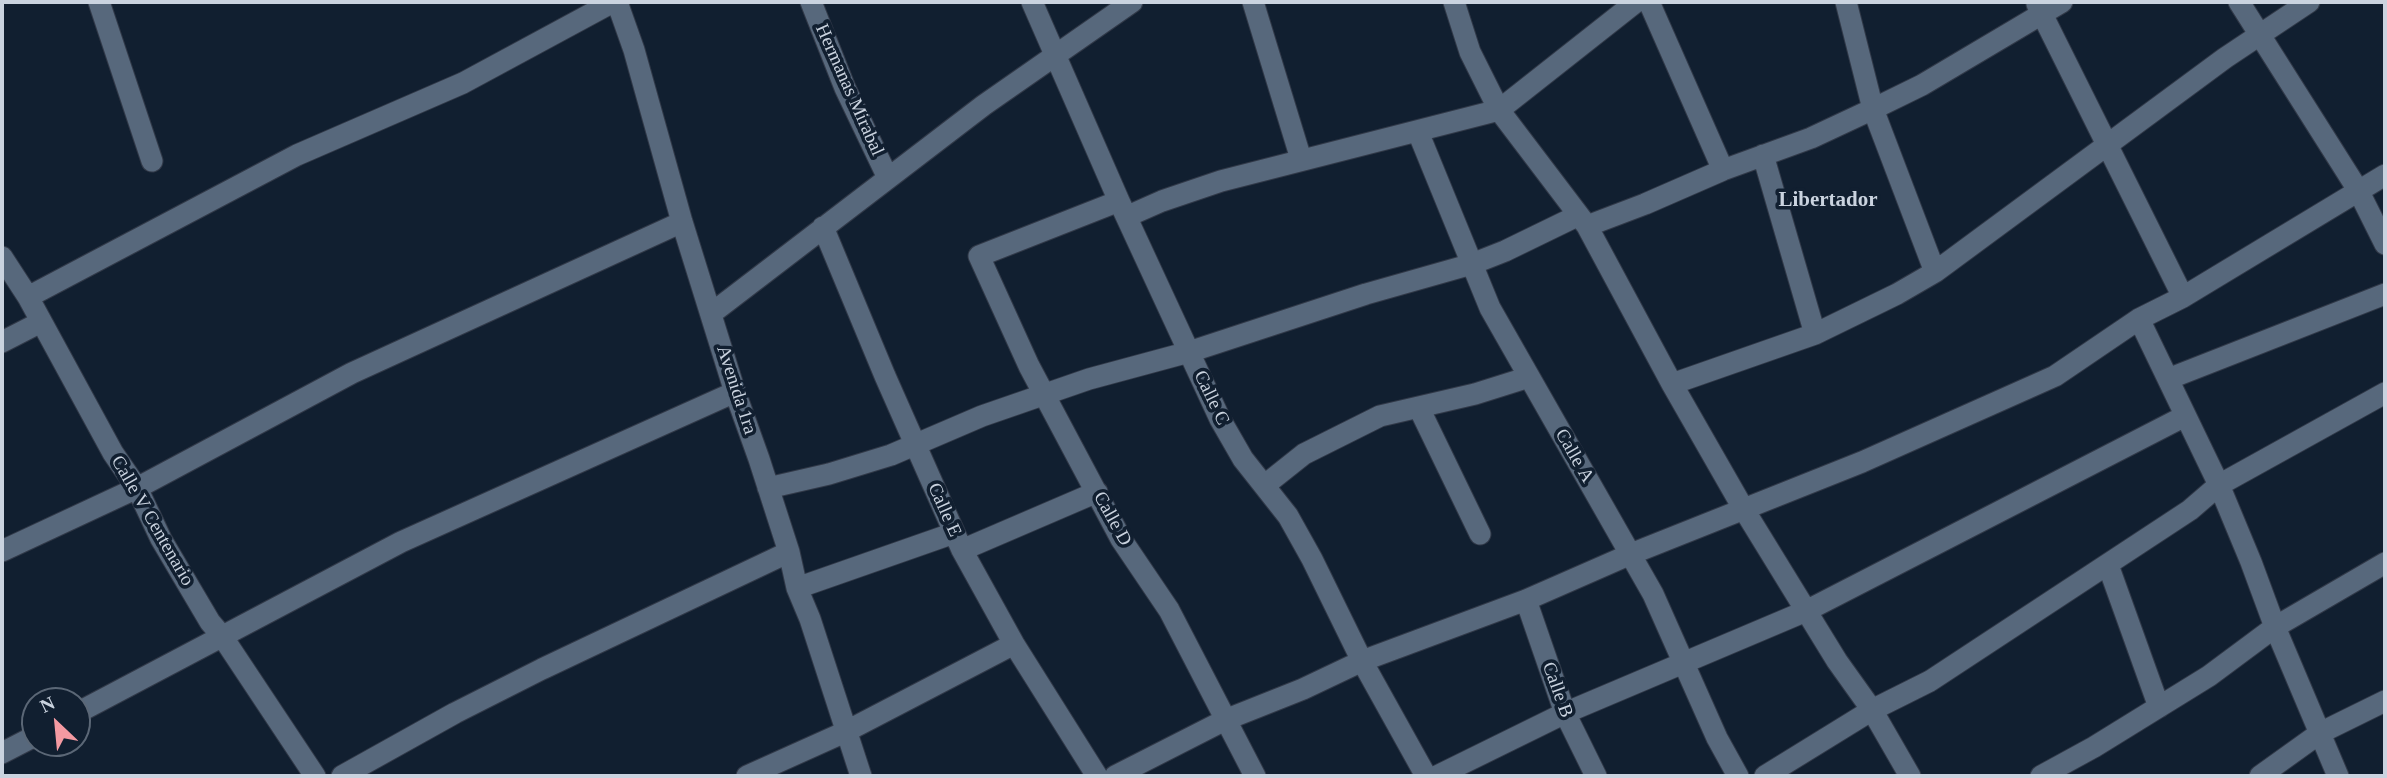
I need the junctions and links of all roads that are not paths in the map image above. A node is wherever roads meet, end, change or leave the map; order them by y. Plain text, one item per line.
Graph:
1 (99, 2) edge
2 (615, 2) edge
3 (811, 2) edge
4 (1032, 2) edge
5 (1132, 2) edge
6 (1254, 2) edge
7 (1454, 2) edge
8 (1636, 2) edge
9 (1649, 2) edge
10 (1846, 2) edge
11 (2062, 2) edge
12 (2239, 2) edge
13 (2309, 2) edge
14 (2038, 8) edge
15 (2261, 36) junction
16 (1054, 55) junction
17 (1872, 109) junction
18 (1499, 110) junction
19 (1418, 132) junction
20 (2108, 144) junction
21 (1763, 155) junction
22 (1301, 159) junction
23 (152, 161) dead end
24 (1723, 170) junction
25 (2385, 175) edge
26 (888, 178) junction
27 (2358, 190) junction
28 (1124, 209) junction
29 (1582, 221) junction
30 (682, 222) junction
31 (824, 227) junction
32 (2385, 244) edge
33 (2, 257) edge
34 (1472, 264) junction
35 (1935, 272) junction
36 (2385, 294) edge
37 (29, 297) junction
38 (2183, 297) junction
39 (712, 313) junction
40 (2139, 319) junction
41 (41, 322) junction
42 (1815, 334) junction
43 (2, 342) edge
44 (1189, 352) junction
45 (1529, 377) junction
46 (2168, 379) junction
47 (1672, 384) junction
48 (735, 392) junction
49 (2385, 393) edge
50 (1046, 395) junction
51 (1419, 408) junction
52 (2185, 416) junction
53 (915, 443) junction
54 (1265, 485) junction
55 (2218, 485) junction
56 (137, 488) junction
57 (768, 488) junction
58 (1097, 492) junction
59 (1743, 508) junction
60 (1480, 534) dead end
61 (958, 541) junction
62 (2, 551) edge
63 (789, 552) junction
64 (1631, 554) junction
65 (2385, 563) edge
66 (2108, 565) junction
67 (797, 588) junction
68 (1526, 600) junction
69 (1806, 611) junction
70 (2275, 627) junction
71 (222, 636) junction
72 (1014, 644) junction
73 (1362, 661) junction
74 (1683, 665) junction
75 (2385, 701) edge
76 (91, 706) edge
77 (2159, 707) junction
78 (1872, 710) junction
79 (1564, 713) junction
80 (1225, 720) junction
81 (845, 732) junction
82 (2320, 733) junction
83 (21, 743) edge
84 (2, 753) edge
85 (315, 776) edge
86 (342, 776) edge
87 (747, 776) edge
88 (861, 776) edge
89 (1097, 776) edge
90 (1115, 776) edge
91 (1255, 776) edge
92 (1426, 776) edge
93 (1437, 776) edge
94 (1596, 776) edge
95 (1738, 776) edge
96 (1765, 776) edge
97 (1910, 776) edge
98 (2041, 776) edge
99 (2260, 776) edge
100 (2339, 776) edge

1 - 23 street
2 - 30 street, Avenida 1ra
2 - 37 street
3 - 26 street, Hermanas Mirabal
4 - 16 street, Calle C
5 - 16 street
6 - 22 street
7 - 18 street
8 - 18 street
9 - 24 street
10 - 17 street
11 - 14 street
12 - 15 street
13 - 15 street
14 - 17 street
14 - 20 street
15 - 20 street
15 - 27 street
16 - 26 street
16 - 28 street, Calle C
17 - 21 street
17 - 35 street
18 - 19 street
18 - 29 street
19 - 22 street
19 - 34 street, Calle A
20 - 35 street
20 - 38 street
21 - 24 street
21 - 42 street
22 - 28 street
24 - 29 street
25 - 27 street
26 - 31 street
27 - 32 street
27 - 38 street
28 - 44 street, Calle C
28 - 50 street, Calle D
29 - 34 street
29 - 47 street
30 - 39 street, Avenida 1ra
30 - 56 street
31 - 39 street
31 - 53 street, Calle E
33 - 37 street, Calle V Centenario
34 - 44 street
34 - 45 street, Calle A
35 - 42 street
36 - 46 street
37 - 41 street, Calle V Centenario
38 - 40 street
39 - 48 street, Avenida 1ra
40 - 46 street
40 - 59 street
41 - 43 street
41 - 56 street, Calle V Centenario
42 - 47 street
44 - 50 street
44 - 54 street, Calle C
45 - 51 street
45 - 64 street, Calle A
46 - 52 street
47 - 59 street
48 - 57 street, Avenida 1ra
48 - 71 street
49 - 55 street
50 - 53 street
50 - 58 street, Calle D
51 - 54 street
51 - 60 street
52 - 55 street
52 - 69 street
53 - 57 street
53 - 61 street, Calle E
54 - 73 street, Calle C
55 - 66 street
55 - 70 street
56 - 62 street
56 - 71 street, Calle V Centenario
57 - 63 street, Avenida 1ra
58 - 61 street
58 - 80 street, Calle D
59 - 64 street
59 - 69 street
61 - 67 street
61 - 72 street, Calle E
63 - 67 street, Avenida 1ra
63 - 86 street
64 - 68 street
64 - 74 street, Calle A
65 - 70 street
66 - 77 street
66 - 78 street
67 - 81 street, Avenida 1ra
68 - 73 street
68 - 79 street, Calle B
69 - 74 street
69 - 78 street
70 - 77 street
70 - 82 street
71 - 76 street
71 - 85 street, Calle V Centenario
72 - 81 street
72 - 89 street, Calle E
73 - 80 street
73 - 92 street, Calle C
74 - 79 street
74 - 95 street, Calle A
75 - 82 street
77 - 98 street
78 - 96 street
78 - 97 street
79 - 93 street
79 - 94 street, Calle B
80 - 90 street
80 - 91 street, Calle D
81 - 87 street
81 - 88 street, Avenida 1ra
82 - 99 street
82 - 100 street
83 - 84 street

